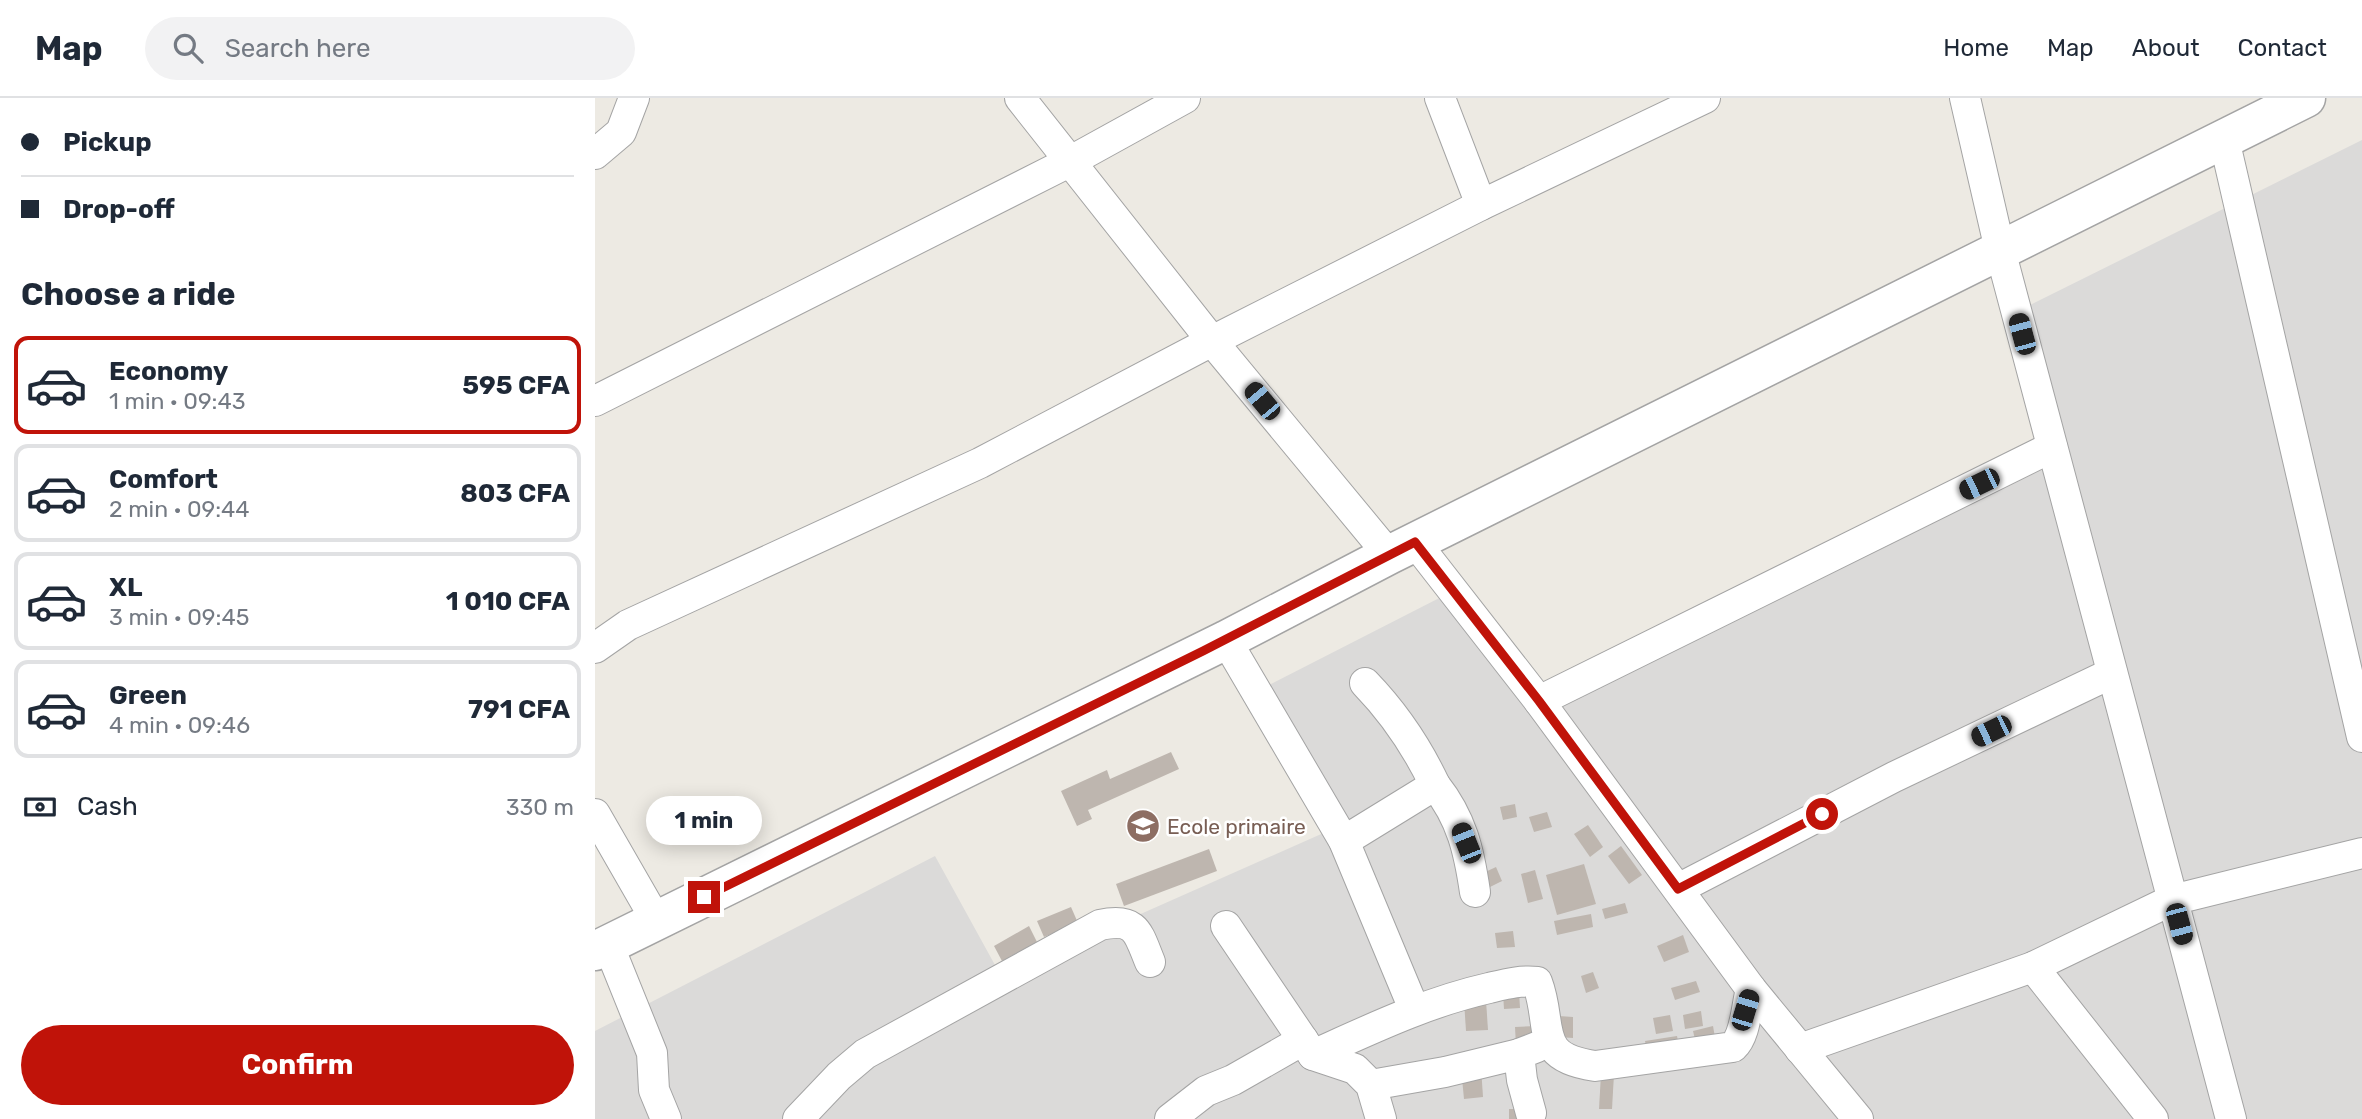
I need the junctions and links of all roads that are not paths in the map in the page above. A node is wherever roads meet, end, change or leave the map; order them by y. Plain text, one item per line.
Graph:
1 (634, 98) edge
2 (1020, 98) edge
3 (1185, 98) edge
4 (1440, 98) edge
5 (1705, 98) edge
6 (1965, 98) edge
7 (2306, 98) edge
8 (2224, 139) junction
9 (595, 154) edge
10 (1069, 162) junction
11 (1481, 205) junction
12 (2000, 250) junction
13 (1212, 341) junction
14 (595, 401) edge
15 (2052, 447) junction
16 (1402, 548) junction
17 (1226, 640) junction
18 (595, 648) edge
19 (2112, 673) junction
20 (1365, 683) dead end
21 (1539, 701) junction
22 (2362, 737) edge
23 (1435, 785) junction
24 (595, 814) edge
25 (1344, 841) junction
26 (2362, 853) edge
27 (1678, 889) junction
28 (1475, 892) dead end
29 (2172, 900) junction
30 (656, 920) junction
31 (1226, 926) dead end
32 (602, 948) edge
33 (1150, 962) dead end
34 (2033, 967) junction
35 (1751, 989) junction
36 (1414, 1009) junction
37 (1548, 1038) junction
38 (1308, 1048) junction
39 (1800, 1049) junction
40 (1519, 1054) junction
41 (1371, 1085) junction
42 (1531, 1113) dead end
43 (666, 1119) edge
44 (798, 1119) edge
45 (1170, 1119) edge
46 (1381, 1119) edge
47 (1858, 1119) edge
48 (2153, 1119) edge
49 (2231, 1119) edge

1 - 9 street
2 - 10 street
3 - 10 street
4 - 11 street
5 - 11 street
6 - 12 street
7 - 8 street
8 - 12 street
8 - 22 street
10 - 13 street
10 - 14 street
11 - 13 street
12 - 15 street
12 - 16 street
13 - 16 street
13 - 18 street
15 - 19 street
15 - 21 street
16 - 17 street
16 - 21 street
17 - 25 street
17 - 30 street
19 - 27 street
19 - 29 street
20 - 23 street
21 - 27 street
23 - 25 street
23 - 28 street
24 - 30 street
25 - 36 street
26 - 29 street
27 - 35 street
29 - 34 street
29 - 49 street
30 - 32 street
31 - 38 street
32 - 43 street
33 - 44 street
34 - 39 street
34 - 48 street
35 - 37 street
35 - 39 street
36 - 37 street
36 - 38 street
37 - 40 street
38 - 41 street
38 - 45 street
39 - 47 street
40 - 41 street
40 - 42 street
41 - 46 street

